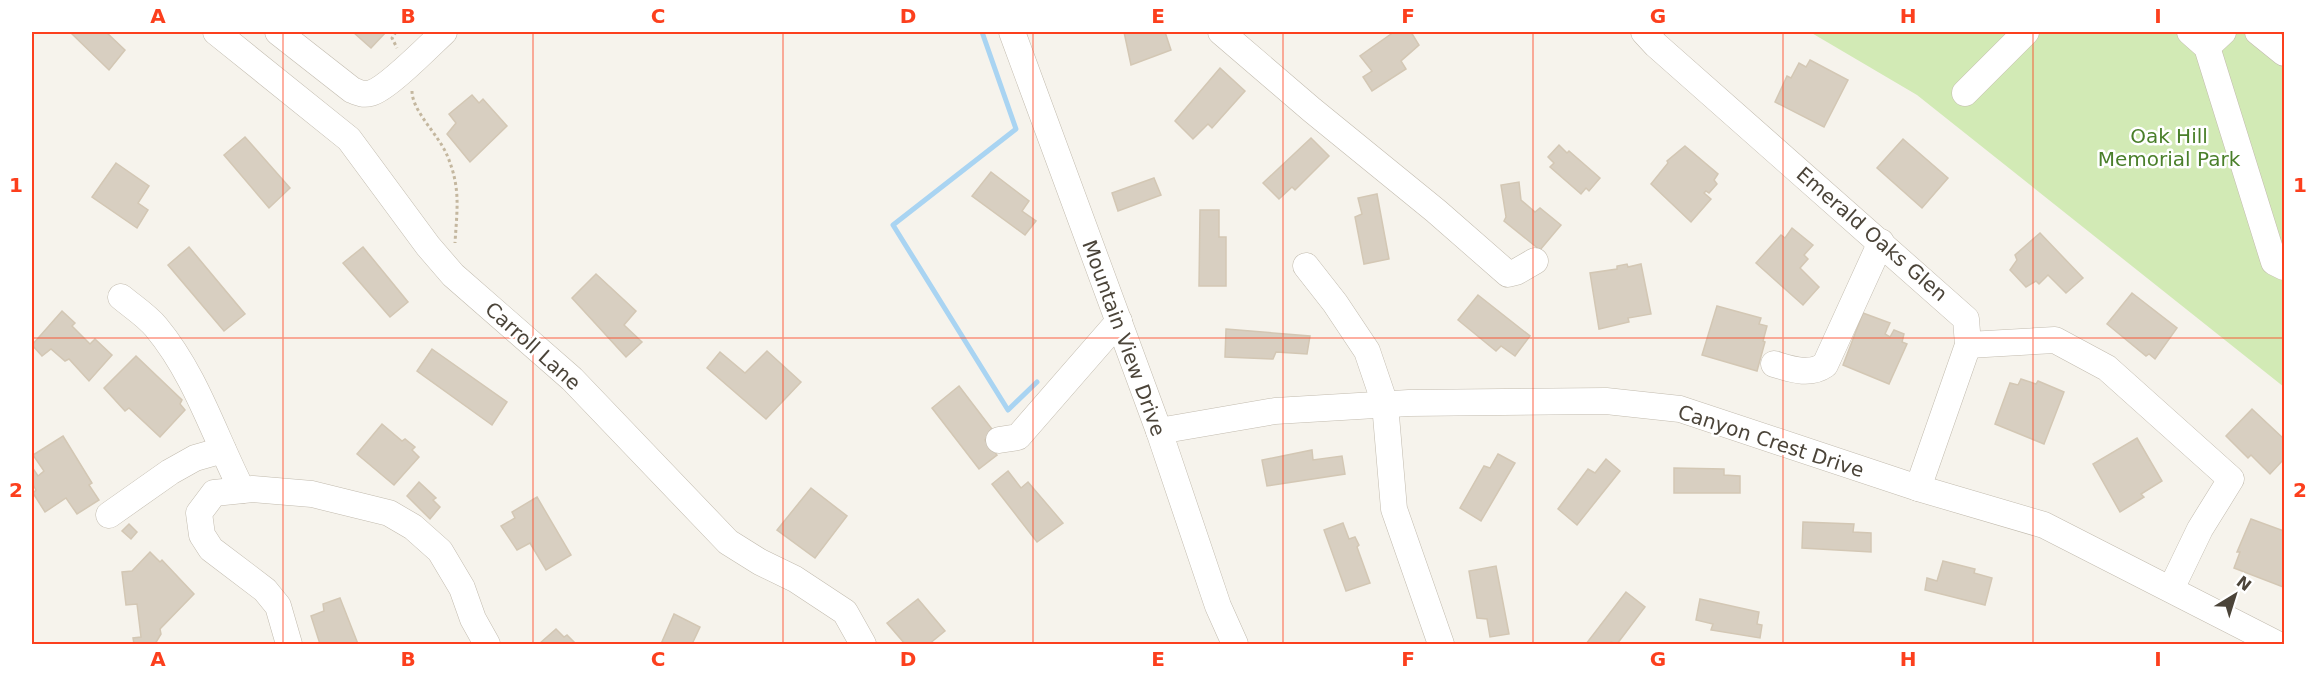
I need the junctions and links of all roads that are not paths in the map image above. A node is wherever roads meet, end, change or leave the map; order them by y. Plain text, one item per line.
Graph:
1 (216, 32) edge
2 (278, 32) edge
3 (444, 32) edge
4 (1012, 32) edge
5 (1221, 32) edge
6 (1644, 32) edge
7 (2026, 32) edge
8 (2258, 32) edge
9 (2207, 37) edge
10 (2284, 53) edge
11 (1965, 93) dead end
12 (1881, 242) junction
13 (1534, 261) dead end
14 (1306, 266) dead end
15 (2284, 267) edge
16 (122, 297) dead end
17 (1119, 321) junction
18 (1968, 345) junction
19 (1774, 364) dead end
20 (1385, 404) junction
21 (1159, 431) junction
22 (999, 440) dead end
23 (223, 450) junction
24 (1918, 488) junction
25 (242, 490) junction
26 (109, 515) dead end
27 (2171, 589) junction
28 (2250, 636) edge
29 (289, 645) edge
30 (487, 645) edge
31 (863, 645) edge
32 (1234, 645) edge
33 (1442, 645) edge
34 (2277, 645) edge

1 - 31 street, Carroll Lane
2 - 3 street
4 - 17 street, Mountain View Drive
5 - 13 street
6 - 12 street, Emerald Oaks Glen
7 - 11 street
8 - 10 street
9 - 15 street
12 - 18 street, Emerald Oaks Glen
12 - 19 street
14 - 20 street
16 - 23 street
17 - 21 street, Mountain View Drive
17 - 22 street
18 - 24 street, Emerald Oaks Glen
18 - 27 street
20 - 21 street, Canyon Crest Drive
20 - 24 street, Canyon Crest Drive
20 - 33 street
21 - 32 street, Mountain View Drive
23 - 25 street
23 - 26 street
24 - 27 street, Canyon Crest Drive
25 - 29 street
25 - 30 street
27 - 28 street, Canyon Crest Drive
28 - 34 street, Canyon Crest Drive

